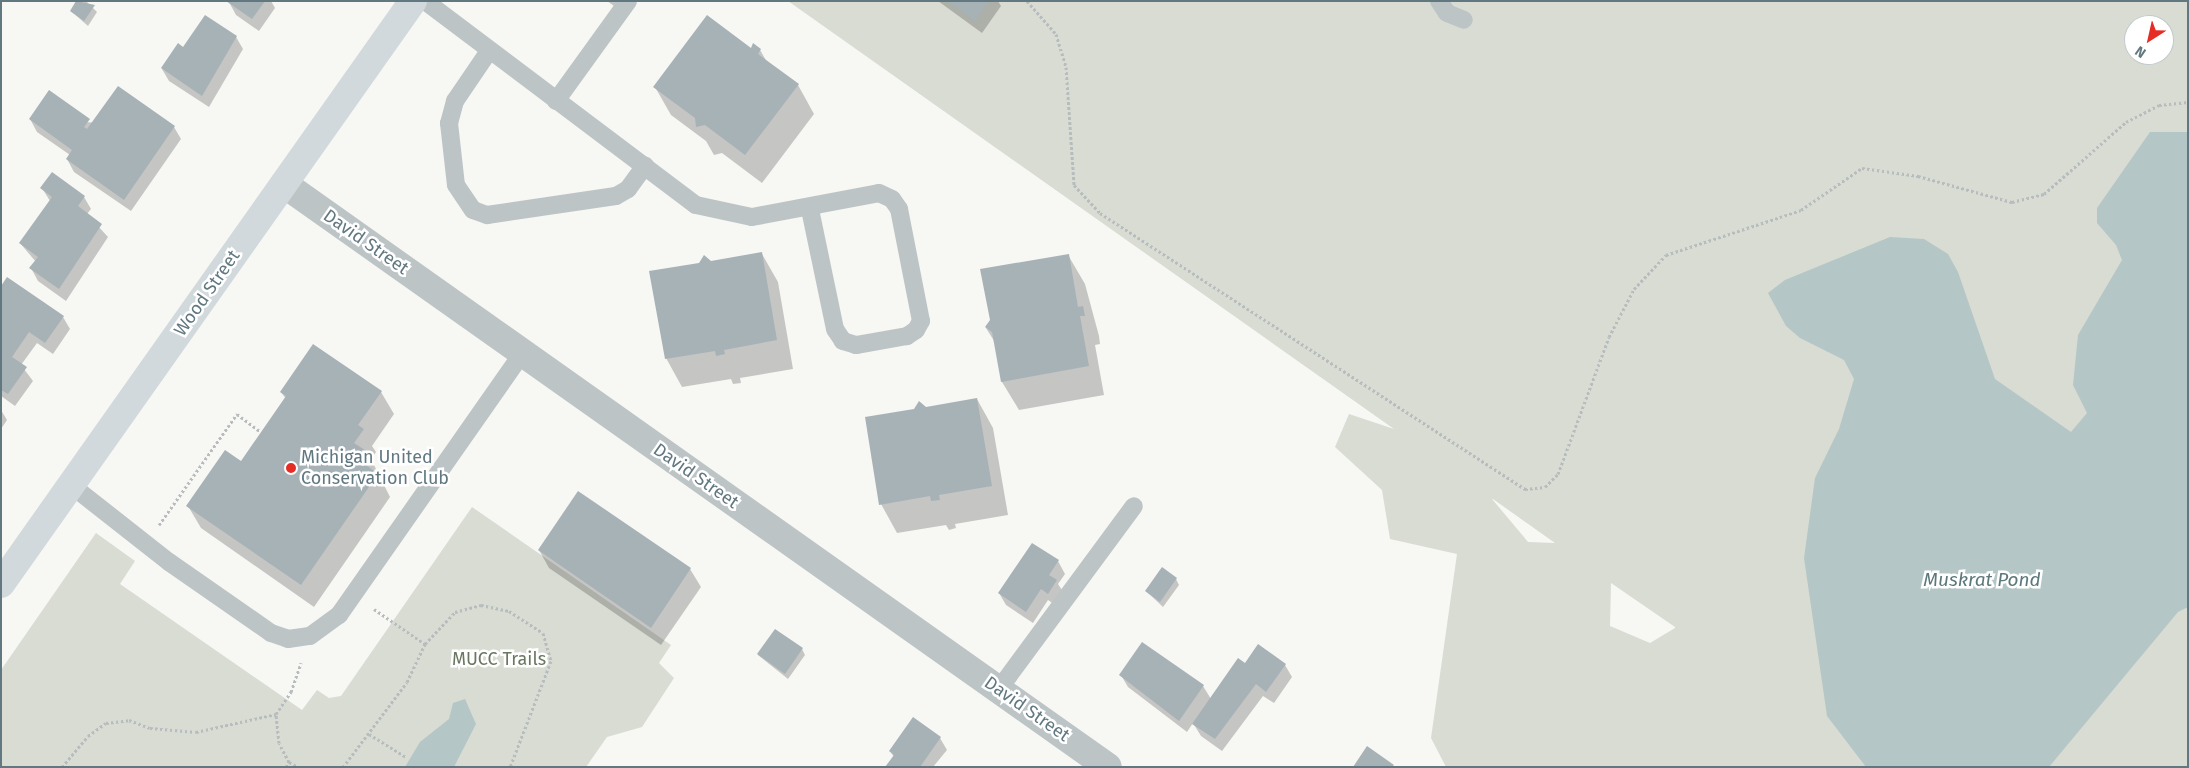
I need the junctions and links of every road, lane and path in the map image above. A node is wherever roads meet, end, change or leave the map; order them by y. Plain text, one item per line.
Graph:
1 (413, 1) edge
2 (425, 1) edge
3 (628, 1) edge
4 (1027, 1) edge
5 (1439, 1) edge
6 (1464, 20) dead end
7 (489, 51) junction
8 (556, 101) junction
9 (2188, 102) edge
10 (645, 166) junction
11 (284, 184) junction
12 (810, 209) junction
13 (522, 354) junction
14 (261, 432) dead end
15 (71, 485) junction
16 (1134, 506) dead end
17 (146, 544) junction
18 (1, 584) edge
19 (353, 594) junction
20 (310, 636) junction
21 (425, 644) junction
22 (999, 689) junction
23 (276, 714) junction
24 (369, 734) junction
25 (406, 757) dead end
26 (290, 762) junction
27 (62, 767) edge
28 (286, 767) edge
29 (298, 767) edge
30 (343, 767) edge
31 (510, 767) edge
32 (1108, 767) edge

1 - 11 street, Wood Street
2 - 7 lane
3 - 8 lane
4 - 9 path
5 - 6 lane
7 - 8 lane
7 - 10 lane
8 - 10 lane
10 - 12 lane
11 - 13 street, David Street
11 - 15 street, Wood Street
12 - 12 lane
13 - 19 lane
13 - 22 street, David Street
14 - 17 path
15 - 17 lane
15 - 18 street, Wood Street
16 - 22 lane
17 - 20 lane
19 - 20 lane
19 - 21 path
20 - 23 path
21 - 24 path
21 - 31 path
22 - 32 street, David Street
23 - 26 path
23 - 27 path
24 - 25 path
24 - 30 path
26 - 28 path
26 - 29 path

